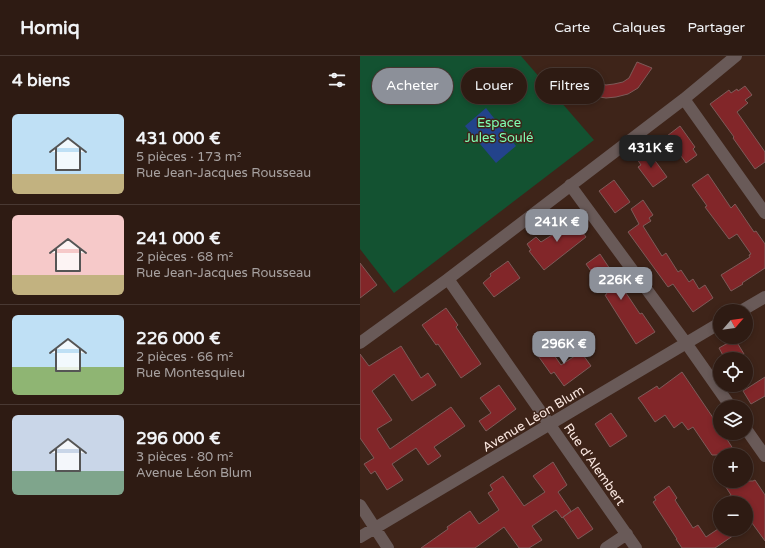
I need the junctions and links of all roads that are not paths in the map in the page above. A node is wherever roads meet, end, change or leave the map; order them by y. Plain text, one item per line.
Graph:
1 (736, 56) edge
2 (684, 99) junction
3 (570, 185) junction
4 (765, 213) edge
5 (448, 279) junction
6 (765, 297) edge
7 (753, 304) edge
8 (713, 327) edge
9 (360, 343) edge
10 (686, 343) junction
11 (726, 400) edge
12 (550, 424) junction
13 (753, 439) edge
14 (765, 456) edge
15 (360, 505) edge
16 (376, 528) junction
17 (627, 534) junction
18 (360, 537) edge
19 (388, 548) edge
20 (606, 548) edge
21 (636, 548) edge

1 - 2 street
2 - 3 street
2 - 4 street
3 - 5 street
3 - 10 street
5 - 9 street
5 - 12 street, Rue d'Alembert
6 - 7 street
8 - 10 street, Avenue Léon Blum
10 - 11 street
10 - 12 street, Avenue Léon Blum
12 - 16 street, Avenue Léon Blum
12 - 17 street, Rue d'Alembert
13 - 14 street
15 - 16 street
16 - 18 street, Avenue Léon Blum
16 - 19 street
17 - 20 street
17 - 21 street, Rue d'Alembert

